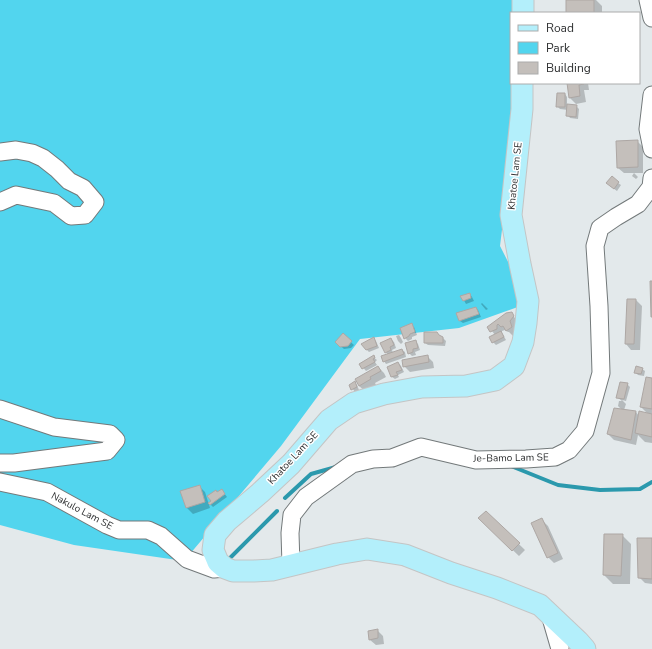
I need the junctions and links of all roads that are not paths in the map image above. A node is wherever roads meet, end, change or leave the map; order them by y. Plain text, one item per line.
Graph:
1 (523, 0) edge
2 (648, 0) edge
3 (523, 12) edge
4 (652, 18) edge
5 (522, 84) edge
6 (652, 95) edge
7 (652, 149) edge
8 (0, 152) edge
9 (652, 178) edge
10 (0, 202) edge
11 (0, 409) edge
12 (0, 463) edge
13 (0, 482) edge
14 (291, 565) junction
15 (225, 568) junction
16 (540, 605) junction
17 (560, 649) edge
18 (585, 649) edge

1 - 3 main road
2 - 4 street
5 - 15 main road, Khatoe Lam SE
6 - 7 street
8 - 10 street
9 - 14 street, Je-Bamo Lam SE
11 - 12 street
13 - 15 street, Nakulo Lam SE
14 - 15 main road
14 - 16 main road
16 - 17 street
16 - 18 main road

